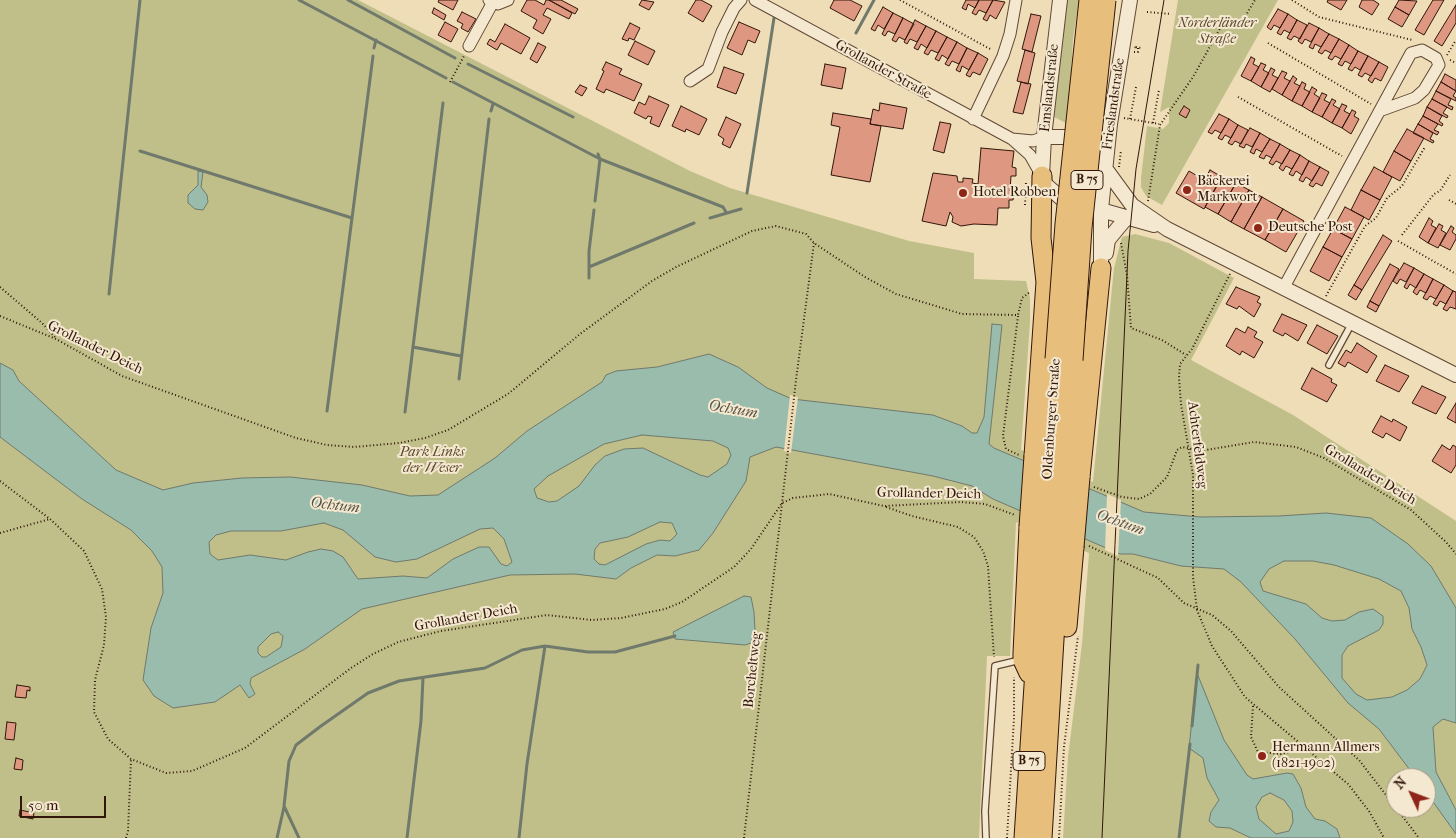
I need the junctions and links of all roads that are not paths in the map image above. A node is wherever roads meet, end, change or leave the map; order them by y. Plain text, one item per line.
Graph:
1 (508, 0) edge
2 (741, 0) edge
3 (755, 0) edge
4 (1016, 0) edge
5 (1060, 0) edge
6 (1089, 0) edge
7 (1106, 0) edge
8 (1130, 0) edge
9 (491, 1) edge
10 (469, 46) road end
11 (690, 82) dead end
12 (1382, 110) junction
13 (973, 119) junction
14 (1044, 137) junction
15 (1012, 139) junction
16 (1106, 169) junction
17 (1042, 176) junction
18 (1101, 209) junction
19 (1127, 217) junction
20 (1167, 229) junction
21 (1101, 268) junction
22 (1284, 288) junction
23 (1352, 323) junction
24 (1064, 360) junction
25 (1329, 365) dead end
26 (1456, 375) edge
27 (1049, 464) junction
28 (1052, 537) junction
29 (1018, 661) junction
30 (1034, 684) junction
31 (986, 838) edge
32 (1024, 838) edge
33 (1042, 838) edge

1 - 9 street
2 - 11 street
3 - 13 street, Grollander Straße
4 - 13 street
5 - 14 street, Emslandstraße
6 - 24 highway, Oldenburger Straße / B 75, bridge
7 - 24 highway, Oldenburger Straße / B 75, bridge
8 - 16 street, Frieslandstraße
9 - 10 street
12 - 12 street
12 - 22 street
13 - 15 street, Grollander Straße
14 - 15 street, Grollander Straße
14 - 16 street, Grollander Straße
14 - 17 street, Emslandstraße
15 - 17 street, Grollander Straße
16 - 18 street, Frieslandstraße
16 - 20 street
17 - 18 street, Grollander Straße
17 - 27 highway
18 - 19 street
18 - 21 street, Frieslandstraße
19 - 20 street
19 - 21 street
20 - 22 street
21 - 27 highway
22 - 23 street
23 - 25 lane
23 - 26 street
24 - 27 highway, Oldenburger Straße / B 75
27 - 28 highway, Oldenburger Straße / B 75, bridge
27 - 28 highway, bridge
28 - 29 highway
28 - 30 highway, Oldenburger Straße / B 75
28 - 33 highway, Oldenburger Straße / B 75
29 - 30 highway
29 - 31 lane
30 - 32 highway, Oldenburger Straße / B 75

